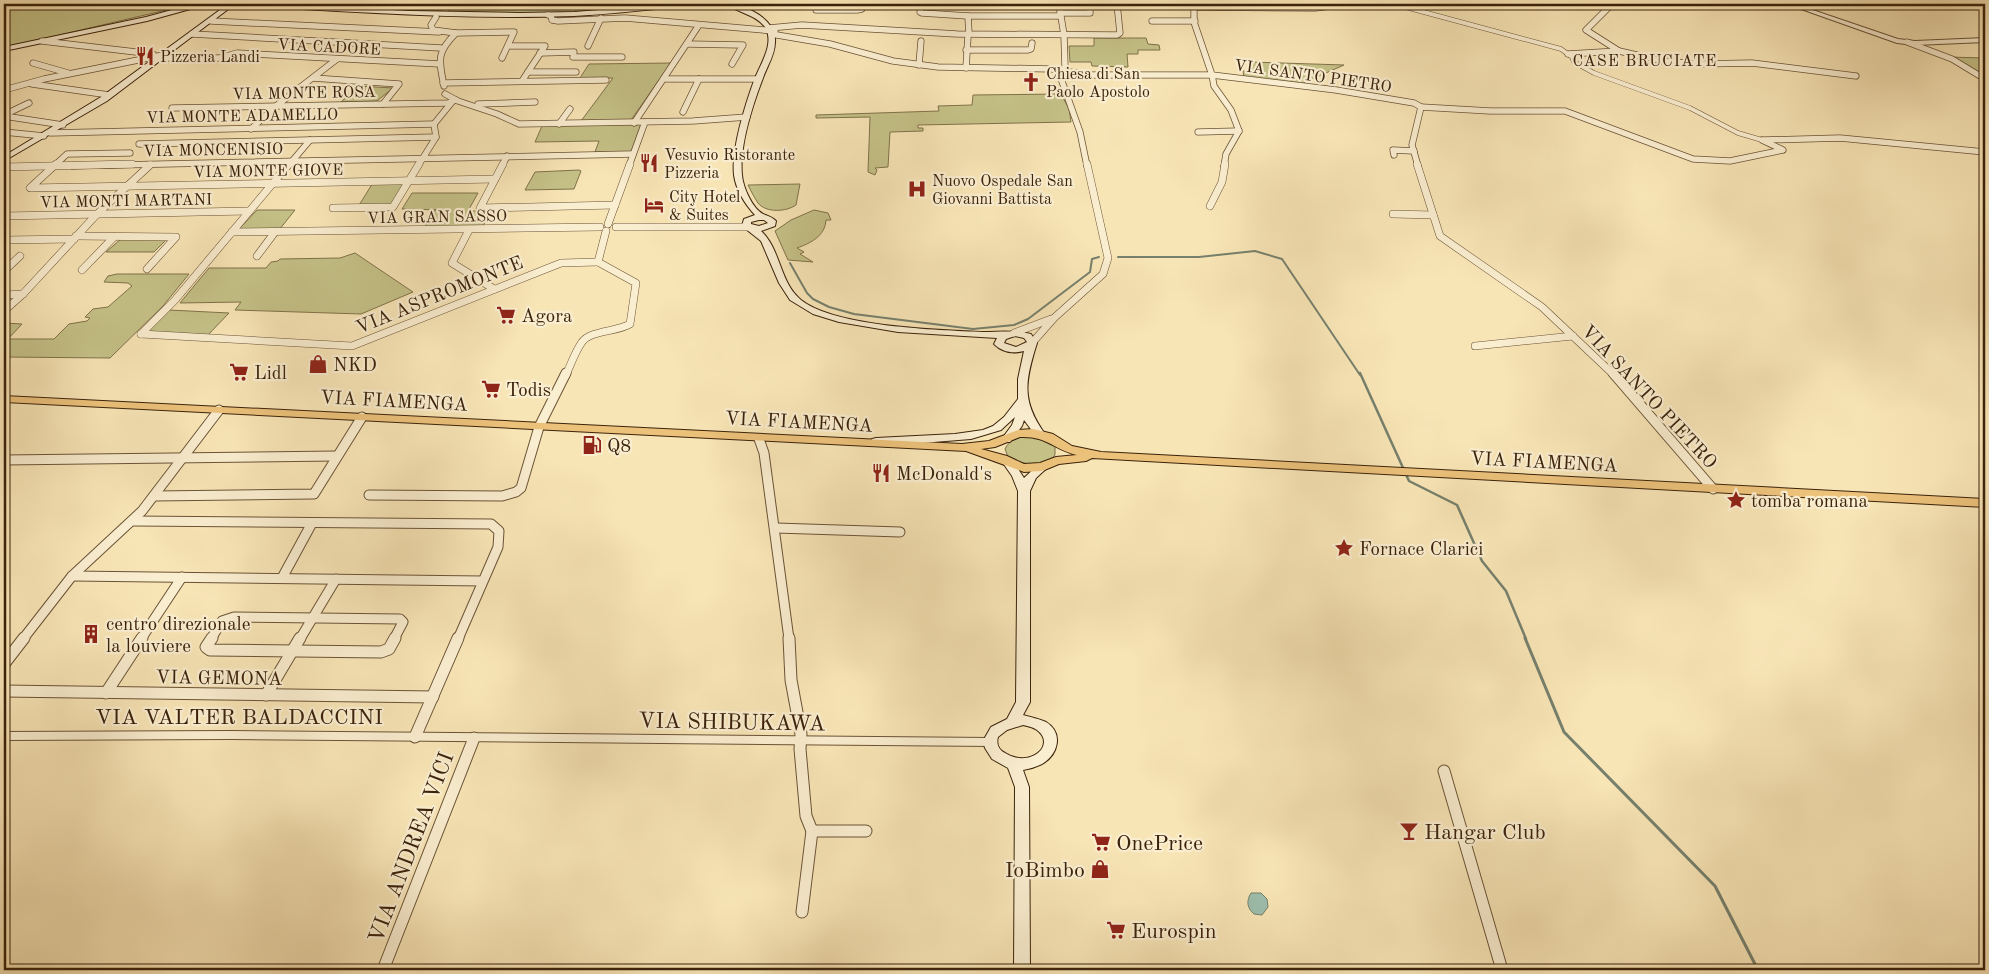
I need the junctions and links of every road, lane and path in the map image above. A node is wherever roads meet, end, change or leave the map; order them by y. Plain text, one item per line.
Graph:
1 (217, 4) edge
2 (232, 4) edge
3 (248, 4) edge
4 (683, 4) edge
5 (729, 4) edge
6 (864, 4) edge
7 (921, 4) edge
8 (1059, 4) edge
9 (1346, 4) edge
10 (1394, 4) edge
11 (1612, 4) edge
12 (1790, 4) edge
13 (197, 5) edge
14 (1092, 5) edge
15 (1117, 5) edge
16 (1193, 5) edge
17 (225, 9) junction
18 (816, 10) dead end
19 (1060, 14) junction
20 (434, 15) junction
21 (552, 15) junction
22 (968, 16) junction
23 (601, 18) junction
24 (211, 20) junction
25 (1195, 21) junction
26 (1152, 22) dead end
27 (699, 25) junction
28 (376, 30) junction
29 (439, 32) junction
30 (456, 33) junction
31 (774, 33) junction
32 (192, 34) junction
33 (369, 34) dead end
34 (968, 35) junction
35 (1064, 35) junction
36 (362, 39) dead end
37 (1985, 40) edge
38 (921, 41) dead end
39 (42, 42) junction
40 (1032, 42) dead end
41 (1907, 42) junction
42 (356, 44) junction
43 (687, 44) junction
44 (508, 46) junction
45 (588, 46) dead end
46 (441, 48) junction
47 (4, 49) edge
48 (966, 50) junction
49 (1620, 51) junction
50 (540, 52) junction
51 (1568, 54) junction
52 (161, 56) junction
53 (622, 57) dead end
54 (502, 58) dead end
55 (337, 59) junction
56 (33, 63) dead end
57 (440, 64) junction
58 (732, 64) dead end
59 (919, 65) junction
60 (966, 68) junction
61 (1063, 70) junction
62 (528, 72) junction
63 (576, 72) dead end
64 (71, 74) junction
65 (1212, 75) junction
66 (1856, 76) dead end
67 (312, 78) junction
68 (664, 79) junction
69 (698, 79) junction
70 (758, 79) junction
71 (1985, 79) edge
72 (606, 80) dead end
73 (522, 81) junction
74 (27, 83) junction
75 (443, 83) junction
76 (4, 90) edge
77 (109, 95) junction
78 (448, 101) junction
79 (535, 102) dead end
80 (29, 103) dead end
81 (383, 104) junction
82 (472, 105) junction
83 (276, 106) junction
84 (1421, 107) junction
85 (172, 108) dead end
86 (570, 109) dead end
87 (682, 112) dead end
88 (4, 116) edge
89 (748, 117) junction
90 (645, 122) junction
91 (634, 123) junction
92 (434, 124) junction
93 (559, 124) junction
94 (63, 125) junction
95 (251, 129) junction
96 (150, 131) junction
97 (4, 132) edge
98 (1198, 132) dead end
99 (1238, 132) junction
100 (47, 134) junction
101 (436, 137) junction
102 (310, 140) junction
103 (1762, 140) junction
104 (139, 144) junction
105 (499, 147) dead end
106 (1414, 151) junction
107 (1985, 152) edge
108 (130, 153) junction
109 (633, 154) junction
110 (1394, 155) dead end
111 (507, 156) junction
112 (494, 157) junction
113 (423, 158) junction
114 (4, 159) edge
115 (290, 162) junction
116 (120, 165) junction
117 (150, 165) junction
118 (52, 166) junction
119 (4, 167) edge
120 (495, 179) junction
121 (409, 181) junction
122 (271, 183) junction
123 (127, 186) junction
124 (615, 205) junction
125 (751, 206) junction
126 (1210, 206) dead end
127 (333, 208) dead end
128 (248, 211) junction
129 (97, 214) junction
130 (1393, 214) dead end
131 (1433, 215) junction
132 (4, 216) edge
133 (762, 217) junction
134 (748, 224) junction
135 (604, 227) junction
136 (769, 227) junction
137 (469, 230) junction
138 (232, 232) junction
139 (275, 232) junction
140 (75, 237) junction
141 (114, 237) junction
142 (4, 240) edge
143 (765, 240) junction
144 (20, 256) dead end
145 (256, 256) dead end
146 (598, 262) junction
147 (147, 269) dead end
148 (82, 270) dead end
149 (4, 271) edge
150 (494, 289) junction
151 (23, 294) junction
152 (4, 295) edge
153 (4, 311) edge
154 (1054, 318) junction
155 (1573, 336) junction
156 (1006, 340) junction
157 (1032, 343) junction
158 (1475, 346) dead end
159 (1023, 368) junction
160 (4, 399) edge
161 (1023, 404) junction
162 (219, 410) junction
163 (362, 417) junction
164 (538, 427) junction
165 (1040, 434) junction
166 (759, 438) junction
167 (1006, 440) junction
168 (1056, 441) junction
169 (843, 442) junction
170 (962, 448) junction
171 (337, 456) junction
172 (1101, 456) junction
173 (182, 458) junction
174 (4, 460) edge
175 (1006, 461) junction
176 (1056, 461) junction
177 (1042, 467) junction
178 (1713, 489) junction
179 (1024, 491) junction
180 (369, 495) dead end
181 (154, 496) junction
182 (1985, 503) edge
183 (133, 520) junction
184 (312, 523) junction
185 (776, 528) junction
186 (900, 532) dead end
187 (72, 576) junction
188 (182, 577) junction
189 (282, 578) junction
190 (336, 579) junction
191 (482, 581) junction
192 (313, 617) junction
193 (292, 652) junction
194 (4, 664) edge
195 (4, 691) edge
196 (106, 693) junction
197 (266, 695) junction
198 (433, 697) junction
199 (1023, 702) junction
200 (1013, 721) junction
201 (1033, 722) junction
202 (4, 736) edge
203 (415, 737) junction
204 (474, 738) junction
205 (800, 742) junction
206 (991, 742) junction
207 (1013, 763) junction
208 (1033, 763) junction
209 (1444, 771) dead end
210 (1022, 787) junction
211 (812, 831) junction
212 (866, 831) dead end
213 (802, 912) dead end
214 (383, 970) edge
215 (1022, 970) edge
216 (1502, 970) edge

1 - 13 main road
1 - 17 main road
2 - 17 main road
3 - 20 main road
4 - 21 main road
5 - 31 main road
6 - 18 street
7 - 22 street
8 - 19 street
9 - 16 street
10 - 51 street
11 - 49 street
12 - 41 street
13 - 39 main road
14 - 15 street
14 - 19 street
15 - 35 street
16 - 25 street, VIA SANTO PIETRO
17 - 24 main road
19 - 22 street
19 - 35 street
20 - 21 main road
20 - 29 street
21 - 23 street
22 - 34 street
23 - 27 street
23 - 45 street
24 - 28 street
24 - 32 main road
25 - 26 street
25 - 65 street, VIA SANTO PIETRO
27 - 31 street
27 - 43 street
28 - 29 street
28 - 33 street
29 - 30 street
30 - 44 street
30 - 46 street
31 - 34 street
31 - 59 street
31 - 70 main road
32 - 42 street
32 - 52 main road
34 - 35 street
34 - 48 street
35 - 61 street
36 - 42 street
37 - 41 street
38 - 59 street
39 - 47 main road
39 - 52 street
40 - 48 street
41 - 71 street
42 - 46 street
43 - 58 street
43 - 68 street
44 - 50 street
44 - 54 street
46 - 57 street
48 - 60 street
49 - 51 street
49 - 66 street
50 - 53 street
50 - 62 street
51 - 103 street
52 - 55 street, VIA CADORE
52 - 64 street
52 - 77 main road
55 - 57 street, VIA CADORE
55 - 67 street
56 - 64 street
57 - 75 street
59 - 60 street
60 - 61 street
61 - 65 street
61 - 154 street
62 - 63 street
62 - 73 street
64 - 74 street
65 - 84 street, VIA SANTO PIETRO
65 - 99 street
67 - 81 street
67 - 83 street
68 - 69 street
68 - 91 street
69 - 70 street
69 - 87 street
70 - 89 main road
72 - 73 street
73 - 75 street
74 - 76 street
74 - 77 street
75 - 78 street
77 - 94 main road
78 - 81 street, VIA MONTE ROSA
78 - 82 street, VIA MONTE ROSA
78 - 92 street
79 - 82 street
80 - 88 street
81 - 83 street, VIA MONTE ROSA
82 - 93 street, VIA MONTE ROSA
83 - 85 street, VIA MONTE ROSA
83 - 95 street
84 - 103 street
84 - 106 street, VIA SANTO PIETRO
86 - 93 street
88 - 94 street
89 - 90 street, VIA MONTE ROSA
89 - 125 main road
90 - 91 street, VIA MONTE ROSA
90 - 109 street
91 - 93 street, VIA MONTE ROSA
92 - 95 street, VIA MONTE ADAMELLO
92 - 101 street
94 - 100 main road
95 - 96 street, VIA MONTE ADAMELLO
96 - 100 street, VIA MONTE ADAMELLO
96 - 104 street
97 - 100 street
98 - 99 street
99 - 126 street
100 - 114 main road
101 - 102 street
101 - 113 street
102 - 104 street
102 - 115 street
103 - 107 street
104 - 108 street
105 - 112 street
106 - 110 street
106 - 131 street, VIA SANTO PIETRO
108 - 116 street
108 - 118 street
109 - 111 street, VIA MONCENISIO
109 - 124 street
111 - 112 street, VIA MONCENISIO
111 - 120 street
112 - 113 street, VIA MONCENISIO
113 - 115 street, VIA MONCENISIO
113 - 121 street
115 - 117 street, VIA MONCENISIO
115 - 122 street
116 - 117 street, VIA MONCENISIO
116 - 118 street, VIA MONCENISIO
117 - 123 street
118 - 119 street, VIA MONCENISIO
118 - 123 street, VIA MONTE GIOVE
120 - 121 street, VIA MONTE GIOVE
120 - 124 street
121 - 122 street, VIA MONTE GIOVE
121 - 127 street
122 - 123 street, VIA MONTE GIOVE
122 - 128 street
123 - 129 street
124 - 135 street
125 - 133 main road
125 - 134 main road
128 - 129 street, VIA MONTI MARTANI
128 - 138 street
129 - 132 street, VIA MONTI MARTANI
129 - 140 street
130 - 131 street
131 - 155 street, VIA SANTO PIETRO
133 - 134 main road
133 - 136 main road
134 - 135 street
134 - 136 main road
134 - 143 main road
135 - 137 street, VIA GRAN SASSO
135 - 146 street
136 - 143 main road
137 - 139 street, VIA GRAN SASSO
137 - 150 street
138 - 139 street, VIA GRAN SASSO
138 - 150 street, VIA ASPROMONTE
139 - 145 street
140 - 141 street
140 - 142 street
140 - 151 street
141 - 147 street
141 - 148 street
143 - 156 main road
144 - 149 street
146 - 150 street, VIA ASPROMONTE
146 - 164 street
151 - 152 street
151 - 153 street
154 - 156 street
154 - 157 street
155 - 158 street
155 - 178 street, VIA SANTO PIETRO
156 - 157 main road
156 - 157 main road
156 - 159 main road
157 - 159 main road
159 - 161 main road
160 - 162 main road, VIA FIAMENGA
161 - 165 main road
161 - 167 main road
161 - 169 main road
162 - 163 main road, VIA FIAMENGA
162 - 173 street
163 - 164 main road, VIA FIAMENGA
163 - 171 street
164 - 166 main road, VIA FIAMENGA
164 - 180 street
165 - 167 main road, VIA FIAMENGA
165 - 168 main road, VIA FIAMENGA
166 - 169 main road, VIA FIAMENGA
166 - 185 street
167 - 170 main road, VIA FIAMENGA
167 - 175 main road
168 - 172 main road, VIA FIAMENGA
168 - 176 main road
169 - 170 main road, VIA FIAMENGA
170 - 175 main road, VIA FIAMENGA
171 - 173 street
171 - 181 street
172 - 176 main road, VIA FIAMENGA
172 - 178 main road, VIA FIAMENGA
173 - 174 street
173 - 181 street
175 - 177 main road, VIA FIAMENGA
175 - 179 main road
176 - 177 main road, VIA FIAMENGA
177 - 179 main road
178 - 182 main road, VIA FIAMENGA
179 - 199 main road
181 - 183 street
183 - 184 street
183 - 187 street
184 - 189 street
184 - 191 street
185 - 186 street
185 - 205 street
187 - 188 street
187 - 194 street
188 - 189 street
188 - 196 street
189 - 190 street
190 - 191 street
190 - 192 street
191 - 198 street
192 - 193 street
192 - 193 street
192 - 193 street
193 - 197 street
195 - 196 street, VIA GEMONA
196 - 197 street, VIA GEMONA
197 - 198 street, VIA GEMONA
198 - 203 street
199 - 200 main road
199 - 201 main road
200 - 201 main road
200 - 206 main road
201 - 208 main road
202 - 203 street, VIA VALTER BALDACCINI
203 - 204 street, VIA VALTER BALDACCINI
204 - 205 street, VIA SHIBUKAWA
204 - 214 street, VIA ANDREA VICI
205 - 206 street, VIA SHIBUKAWA
205 - 211 street
206 - 207 main road
207 - 208 main road
207 - 210 main road
208 - 210 main road
209 - 216 street
210 - 215 main road
211 - 212 street
211 - 213 street

